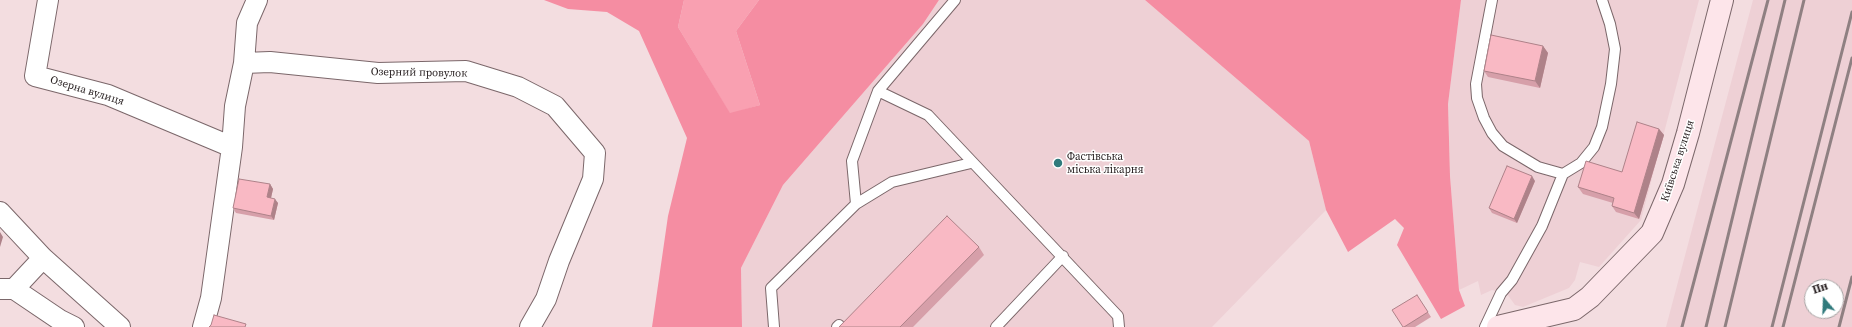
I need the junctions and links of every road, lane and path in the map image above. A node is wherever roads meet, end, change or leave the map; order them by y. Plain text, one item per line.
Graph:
1 (48, 0) edge
2 (257, 0) edge
3 (955, 0) edge
4 (1492, 0) edge
5 (1602, 0) edge
6 (1722, 0) edge
7 (244, 63) junction
8 (878, 91) junction
9 (232, 147) junction
10 (971, 163) junction
11 (1563, 174) junction
12 (856, 204) junction
13 (0, 212) edge
14 (1063, 256) junction
15 (43, 258) junction
16 (7, 289) edge
17 (74, 327) edge
18 (120, 327) edge
19 (203, 327) edge
20 (530, 327) edge
21 (774, 327) edge
22 (996, 327) edge
23 (1119, 327) edge
24 (1485, 327) edge
25 (1498, 327) edge

1 - 9 street, Озерна вулиця
2 - 7 street
3 - 8 lane
4 - 11 lane
5 - 11 lane
6 - 25 main road, Київська вулиця
7 - 9 street
7 - 20 street, Озерний провулок
8 - 10 lane
8 - 12 lane
9 - 19 street
10 - 12 lane
10 - 14 lane
11 - 24 lane
12 - 21 lane
13 - 15 street
14 - 22 lane
14 - 23 lane
15 - 16 street
15 - 18 street
16 - 17 street

